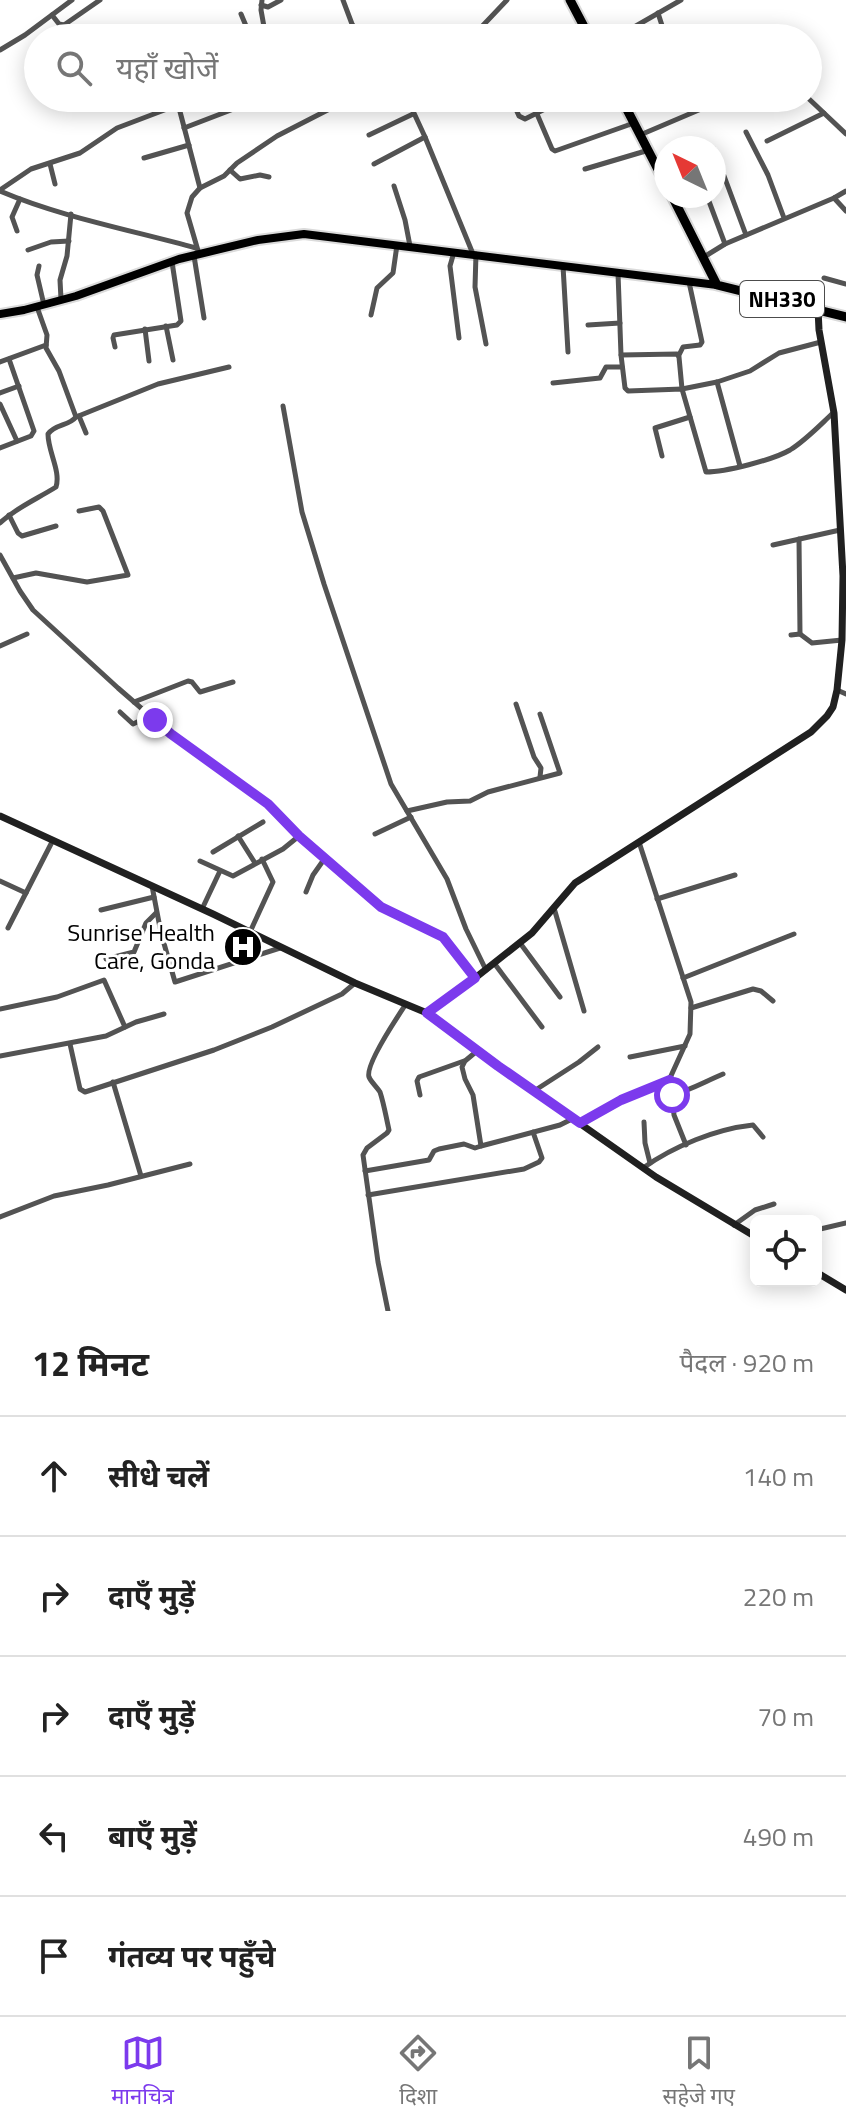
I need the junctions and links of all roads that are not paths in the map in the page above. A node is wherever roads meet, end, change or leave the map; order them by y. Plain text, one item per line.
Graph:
1 (72, 0) edge
2 (100, 0) edge
3 (281, 0) edge
4 (343, 0) edge
5 (507, 0) edge
6 (570, 0) edge
7 (681, 0) edge
8 (262, 3) edge
9 (670, 3) edge
10 (658, 13) junction
11 (241, 14) dead end
12 (52, 15) junction
13 (40, 24) edge
14 (59, 24) edge
15 (65, 24) edge
16 (246, 24) edge
17 (264, 24) edge
18 (352, 24) edge
19 (484, 24) edge
20 (583, 24) edge
21 (639, 24) edge
22 (662, 24) edge
23 (24, 36) edge
24 (0, 50) edge
25 (158, 112) edge
26 (180, 112) edge
27 (226, 112) edge
28 (323, 112) edge
29 (518, 112) edge
30 (541, 112) edge
31 (628, 112) edge
32 (696, 112) edge
33 (824, 113) joint
34 (413, 114) joint
35 (537, 114) junction
36 (634, 123) junction
37 (184, 128) junction
38 (746, 132) dead end
39 (846, 134) edge
40 (369, 135) dead end
41 (640, 135) junction
42 (425, 137) junction
43 (767, 141) dead end
44 (189, 145) junction
45 (649, 150) junction
46 (144, 158) dead end
47 (654, 160) edge
48 (50, 164) junction
49 (374, 164) dead end
50 (585, 169) dead end
51 (230, 170) junction
52 (269, 177) dead end
53 (726, 182) edge
54 (55, 184) dead end
55 (394, 186) dead end
56 (200, 188) junction
57 (0, 190) edge
58 (846, 191) edge
59 (834, 198) junction
60 (20, 199) junction
61 (678, 208) edge
62 (712, 208) edge
63 (846, 211) edge
64 (71, 214) junction
65 (784, 218) junction
66 (17, 231) dead end
67 (746, 235) junction
68 (69, 241) junction
69 (397, 244) junction
70 (725, 244) junction
71 (410, 246) junction
72 (28, 250) dead end
73 (455, 251) junction
74 (196, 252) junction
75 (475, 254) junction
76 (703, 257) junction
77 (172, 261) junction
78 (563, 265) junction
79 (39, 266) dead end
80 (618, 272) junction
81 (824, 278) dead end
82 (689, 282) junction
83 (846, 284) edge
84 (717, 285) junction
85 (61, 300) junction
86 (40, 306) junction
87 (818, 309) junction
88 (0, 314) edge
89 (371, 315) dead end
90 (846, 317) edge
91 (204, 318) dead end
92 (620, 323) junction
93 (588, 325) dead end
94 (166, 326) junction
95 (145, 329) junction
96 (459, 338) dead end
97 (821, 342) junction
98 (486, 344) dead end
99 (46, 345) junction
100 (115, 347) dead end
101 (568, 352) dead end
102 (621, 355) junction
103 (679, 356) junction
104 (9, 359) junction
105 (173, 360) dead end
106 (149, 361) dead end
107 (0, 362) edge
108 (229, 367) dead end
109 (622, 367) junction
110 (717, 382) junction
111 (553, 383) dead end
112 (19, 386) junction
113 (682, 389) junction
114 (0, 393) edge
115 (0, 404) edge
116 (283, 406) dead end
117 (834, 413) junction
118 (78, 416) junction
119 (690, 417) junction
120 (86, 433) dead end
121 (17, 441) junction
122 (0, 448) edge
123 (662, 456) dead end
124 (740, 466) junction
125 (79, 511) dead end
126 (9, 515) junction
127 (0, 523) edge
128 (56, 526) dead end
129 (840, 530) junction
130 (799, 539) junction
131 (773, 545) dead end
132 (0, 555) edge
133 (2, 566) edge
134 (13, 578) junction
135 (27, 634) dead end
136 (800, 634) junction
137 (791, 635) dead end
138 (842, 640) junction
139 (0, 646) edge
140 (233, 682) dead end
141 (837, 690) junction
142 (846, 694) edge
143 (134, 702) junction
144 (516, 704) dead end
145 (120, 712) dead end
146 (540, 714) dead end
147 (150, 716) junction
148 (539, 778) junction
149 (409, 814) junction
150 (0, 816) edge
151 (263, 822) dead end
152 (375, 834) dead end
153 (238, 836) junction
154 (299, 836) junction
155 (53, 840) junction
156 (639, 842) junction
157 (213, 852) dead end
158 (325, 858) junction
159 (262, 859) junction
160 (200, 861) dead end
161 (255, 863) junction
162 (220, 871) junction
163 (735, 875) dead end
164 (0, 881) edge
165 (151, 885) junction
166 (306, 892) dead end
167 (26, 893) junction
168 (154, 897) junction
169 (657, 899) junction
170 (554, 908) junction
171 (202, 909) junction
172 (101, 910) dead end
173 (157, 912) junction
174 (8, 928) dead end
175 (250, 932) junction
176 (794, 934) dead end
177 (520, 943) junction
178 (281, 948) junction
179 (106, 959) dead end
180 (494, 963) junction
181 (486, 970) junction
182 (475, 978) junction
183 (683, 978) junction
184 (355, 983) junction
185 (560, 997) dead end
186 (773, 1001) dead end
187 (406, 1004) junction
188 (691, 1008) junction
189 (0, 1009) edge
190 (584, 1011) dead end
191 (427, 1013) junction
192 (164, 1014) dead end
193 (125, 1027) junction
194 (542, 1027) dead end
195 (70, 1044) junction
196 (686, 1045) junction
197 (598, 1047) dead end
198 (477, 1051) junction
199 (0, 1056) edge
200 (630, 1057) dead end
201 (465, 1061) junction
202 (723, 1074) dead end
203 (670, 1080) junction
204 (113, 1082) junction
205 (534, 1091) junction
206 (420, 1095) dead end
207 (672, 1095) junction
208 (577, 1120) junction
209 (644, 1122) dead end
210 (533, 1132) junction
211 (763, 1137) dead end
212 (686, 1145) junction
213 (481, 1146) junction
214 (190, 1164) dead end
215 (647, 1166) junction
216 (365, 1171) junction
217 (141, 1176) junction
218 (368, 1195) junction
219 (774, 1204) dead end
220 (0, 1217) edge
221 (846, 1223) edge
222 (734, 1225) junction
223 (822, 1229) edge
224 (750, 1234) edge
225 (822, 1276) edge
226 (846, 1290) edge
227 (388, 1311) edge

1 - 12 street
2 - 15 street
3 - 8 street
4 - 18 street
5 - 19 street
6 - 20 highway
7 - 9 street
8 - 17 street
9 - 10 street
10 - 21 street
10 - 22 street
11 - 16 street
12 - 13 street
12 - 14 street
23 - 24 street
25 - 48 street
26 - 37 street
27 - 37 street
28 - 51 street
29 - 35 street
30 - 35 street
31 - 36 highway
32 - 41 street
33 - 39 street
33 - 43 street
34 - 40 street
34 - 42 street
35 - 36 street
36 - 41 highway
37 - 44 street
38 - 65 street
41 - 45 highway
42 - 49 street
42 - 75 street
44 - 46 street
44 - 56 street
45 - 47 highway
45 - 50 street
48 - 54 street
48 - 57 street
51 - 52 street
51 - 56 street
53 - 67 street
55 - 71 street
56 - 74 street
57 - 60 street
58 - 59 street
59 - 63 street
59 - 65 street
60 - 64 street
60 - 66 street
61 - 76 highway, NH330
62 - 70 street
64 - 68 street
64 - 74 street
65 - 67 street
67 - 70 street
68 - 72 street
68 - 85 street
69 - 71 main road
69 - 74 main road
69 - 89 street
70 - 76 street
71 - 73 main road
73 - 75 main road
73 - 96 street
74 - 77 main road
74 - 91 street
75 - 78 main road
75 - 98 street
76 - 84 highway, NH330
77 - 85 main road
77 - 94 street
78 - 80 main road
78 - 101 street
79 - 86 street
80 - 82 main road
80 - 92 street
81 - 83 street
82 - 84 main road
82 - 103 street
84 - 87 highway, NH330
85 - 86 main road
86 - 88 main road
86 - 99 street
87 - 90 highway, NH330
87 - 97 main road
92 - 93 street
92 - 102 street
94 - 95 street
94 - 105 street
95 - 100 street
95 - 106 street
97 - 110 street
97 - 117 main road
99 - 104 street
99 - 118 street
102 - 103 street
102 - 109 street
103 - 113 street
104 - 107 street
104 - 112 street
108 - 118 street
109 - 111 street
109 - 113 street
110 - 113 street
110 - 124 street
112 - 114 street
112 - 121 street
113 - 119 street
115 - 121 street
116 - 149 street
117 - 124 street
117 - 129 main road
118 - 120 street
118 - 126 street
119 - 123 street
119 - 124 street
121 - 122 street
125 - 134 street
126 - 127 street
126 - 128 street
129 - 130 street
129 - 138 main road
130 - 131 street
130 - 136 street
132 - 133 street
133 - 134 street
134 - 143 street
135 - 139 street
136 - 137 street
136 - 138 street
138 - 141 main road
140 - 143 street
141 - 142 street
141 - 156 main road
143 - 147 street
144 - 148 street
145 - 147 street
146 - 148 street
147 - 154 street
148 - 149 street
149 - 152 street
149 - 181 street
150 - 155 main road
151 - 153 street
153 - 157 street
153 - 161 street
154 - 158 street
154 - 159 street
155 - 165 main road
155 - 167 street
156 - 169 street
156 - 170 main road
158 - 166 street
158 - 182 street
159 - 161 street
159 - 175 street
160 - 162 street
161 - 162 street
162 - 171 street
163 - 169 street
164 - 167 street
165 - 168 street
165 - 171 main road
167 - 174 street
168 - 172 street
168 - 173 street
169 - 183 street
170 - 177 main road
170 - 190 street
171 - 175 main road
173 - 178 street
173 - 179 street
175 - 178 main road
176 - 183 street
177 - 180 main road
177 - 185 street
178 - 184 main road
180 - 181 main road
180 - 194 street
181 - 182 main road
182 - 191 main road
183 - 188 street
184 - 187 main road
184 - 204 street
186 - 188 street
187 - 191 main road
187 - 216 street
188 - 196 street
189 - 193 street
191 - 198 main road
192 - 193 street
193 - 195 street
195 - 199 street
195 - 204 street
196 - 200 street
196 - 203 street
197 - 205 street
198 - 201 street
198 - 205 main road
201 - 206 street
201 - 213 street
202 - 207 street
203 - 207 street
203 - 208 street
204 - 217 street
205 - 208 main road
207 - 212 street
208 - 210 street
208 - 215 main road
209 - 215 street
210 - 213 street
210 - 218 street
211 - 212 street
212 - 215 street
213 - 216 street
214 - 217 street
215 - 222 main road
216 - 218 street
217 - 220 street
218 - 227 street
219 - 222 street
221 - 223 street
222 - 224 main road
225 - 226 main road

